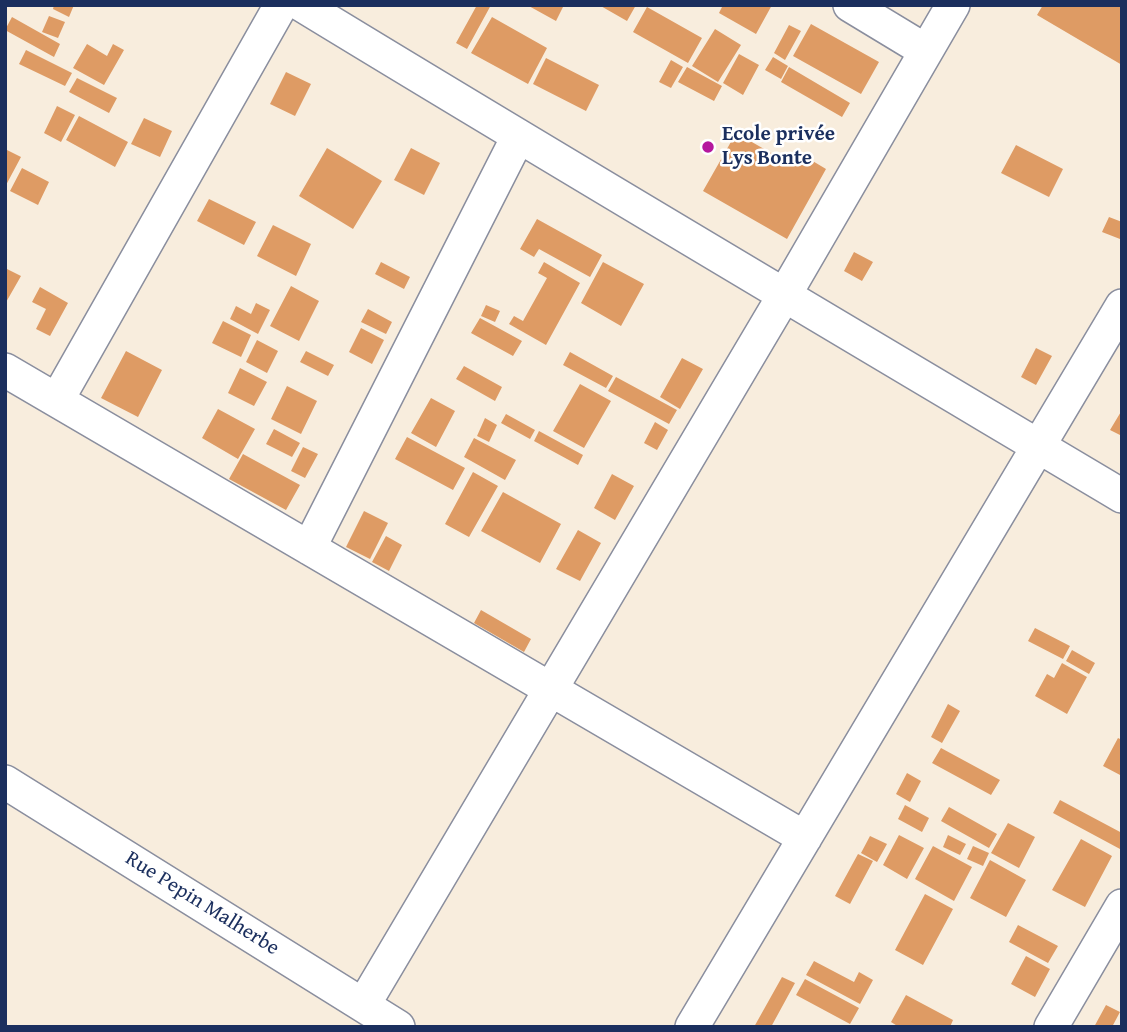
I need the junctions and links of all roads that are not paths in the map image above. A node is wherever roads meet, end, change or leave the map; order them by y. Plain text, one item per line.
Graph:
1 (281, 5) edge
2 (302, 5) edge
3 (850, 5) edge
4 (953, 5) edge
5 (926, 51) junction
6 (518, 137) junction
7 (785, 294) junction
8 (1122, 306) edge
9 (5, 370) edge
10 (57, 400) junction
11 (1038, 446) junction
12 (1122, 496) edge
13 (309, 548) junction
14 (551, 690) junction
15 (5, 782) edge
16 (805, 838) junction
17 (1122, 906) edge
18 (364, 1004) junction
19 (398, 1027) edge
20 (692, 1027) edge
21 (1051, 1027) edge

1 - 10 street
2 - 6 street
3 - 5 street
4 - 5 street
5 - 7 street
6 - 7 street
6 - 13 street
7 - 11 street
7 - 14 street
8 - 11 street
9 - 10 street
10 - 13 street
11 - 12 street
11 - 16 street
13 - 14 street
14 - 16 street
14 - 18 street
15 - 18 street, Rue Pepin Malherbe
16 - 20 street
17 - 21 street
18 - 19 street, Rue Pepin Malherbe

